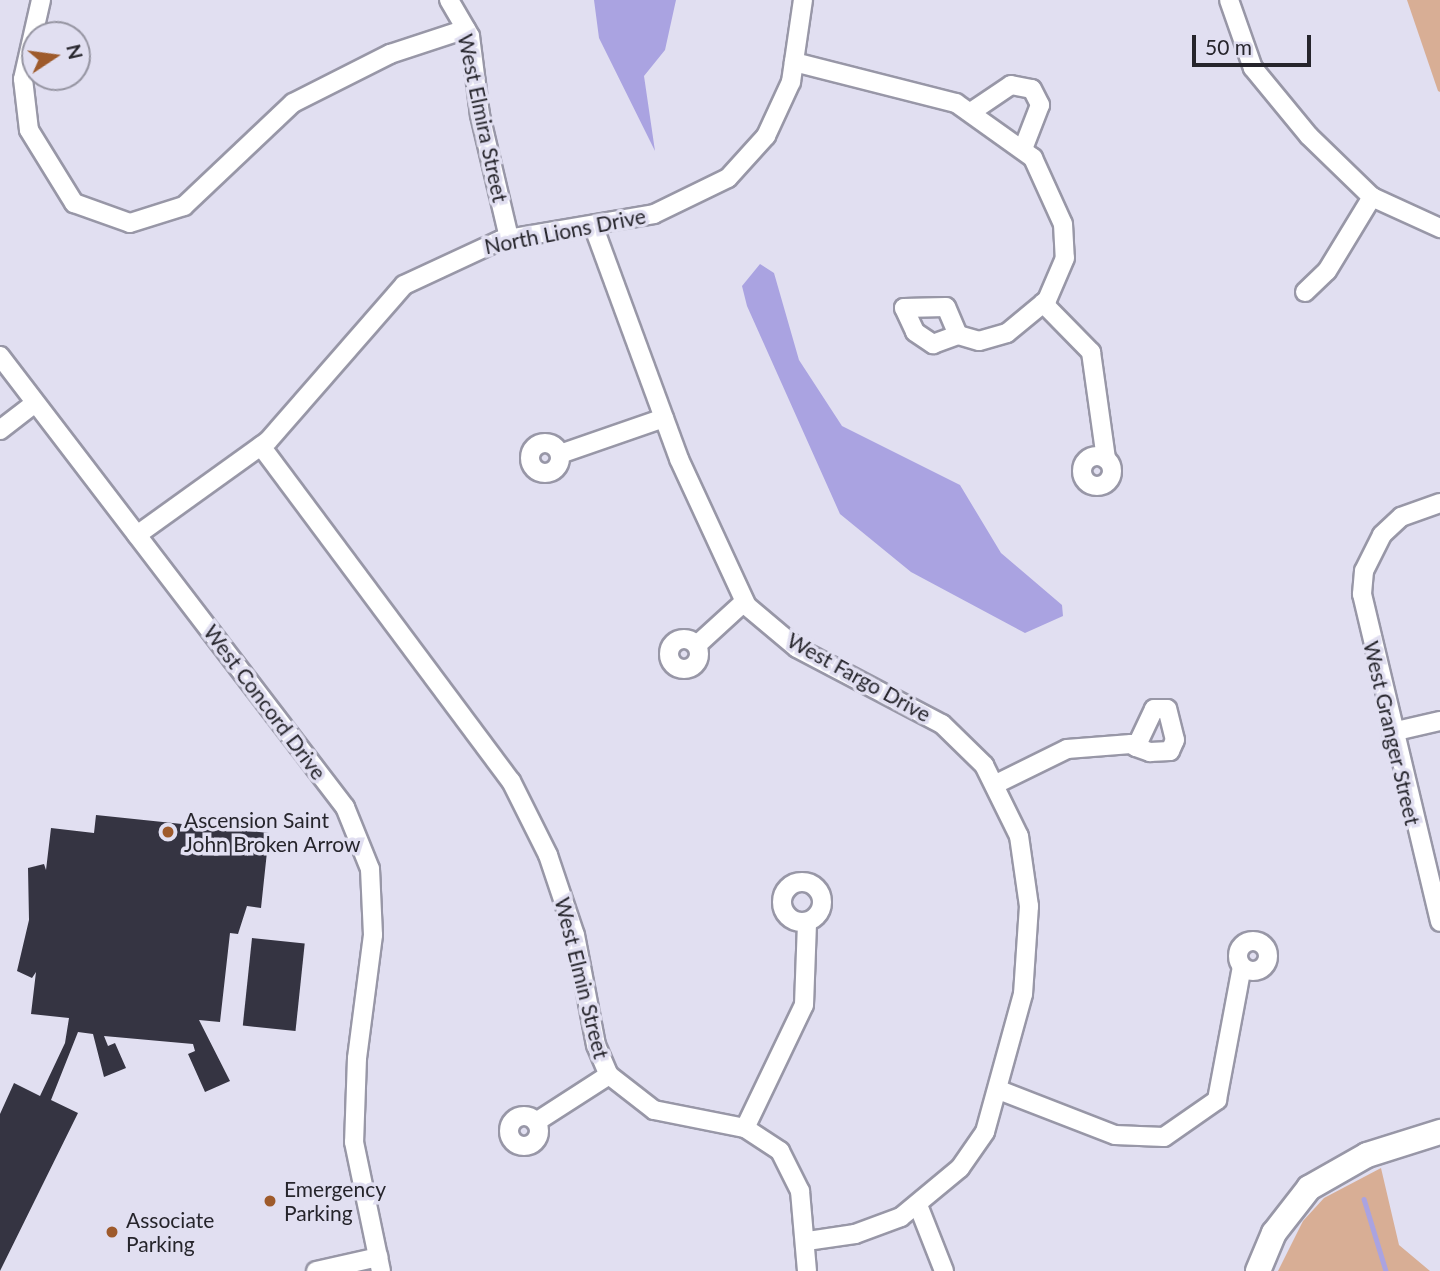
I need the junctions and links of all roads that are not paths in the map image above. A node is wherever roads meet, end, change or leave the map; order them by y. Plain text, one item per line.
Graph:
1 (41, 0) edge
2 (449, 0) edge
3 (803, 0) edge
4 (1228, 0) edge
5 (466, 29) junction
6 (794, 62) junction
7 (971, 112) junction
8 (1023, 149) junction
9 (1372, 197) junction
10 (593, 225) junction
11 (1440, 228) edge
12 (509, 238) junction
13 (1305, 292) dead end
14 (1043, 303) junction
15 (958, 335) dead end
16 (0, 356) edge
17 (36, 404) junction
18 (664, 418) junction
19 (0, 430) edge
20 (261, 446) junction
21 (560, 454) dead end
22 (1107, 459) dead end
23 (1440, 503) edge
24 (137, 535) junction
25 (744, 602) junction
26 (697, 645) dead end
27 (1440, 721) edge
28 (1392, 732) junction
29 (1136, 747) dead end
30 (996, 784) junction
31 (1440, 922) edge
32 (807, 923) dead end
33 (1242, 967) dead end
34 (609, 1075) junction
35 (999, 1090) junction
36 (536, 1122) dead end
37 (745, 1128) junction
38 (1440, 1132) edge
39 (918, 1205) junction
40 (807, 1241) junction
41 (380, 1264) edge
42 (316, 1271) edge
43 (807, 1271) edge
44 (944, 1271) edge
45 (1258, 1271) edge

1 - 5 street
2 - 5 street, West Elmira Street
3 - 6 street, North Lions Drive
4 - 9 street
5 - 12 street, West Elmira Street
6 - 7 street
6 - 10 street, North Lions Drive
7 - 8 street
7 - 8 street
8 - 14 street
9 - 11 street
9 - 13 street
10 - 12 street, North Lions Drive
10 - 18 street, West Fargo Drive
12 - 20 street, North Lions Drive
14 - 15 street
14 - 22 street
16 - 17 street, West Concord Drive
17 - 19 street
17 - 24 street, West Concord Drive
18 - 21 street
18 - 25 street, West Fargo Drive
20 - 24 street, North Lions Drive
20 - 34 street, West Elmin Street
23 - 28 street, West Granger Street
24 - 41 street, West Concord Drive
25 - 26 street
25 - 30 street, West Fargo Drive
27 - 28 street
28 - 31 street, West Granger Street
29 - 30 street
30 - 35 street, West Fargo Drive
32 - 37 street
33 - 35 street
34 - 36 street
34 - 37 street, West Elmin Street
35 - 39 street, West Fargo Drive
37 - 40 street, West Elmin Street
38 - 45 street
39 - 40 street, West Fargo Drive
39 - 44 street
40 - 43 street, West Elmin Street
41 - 42 street

